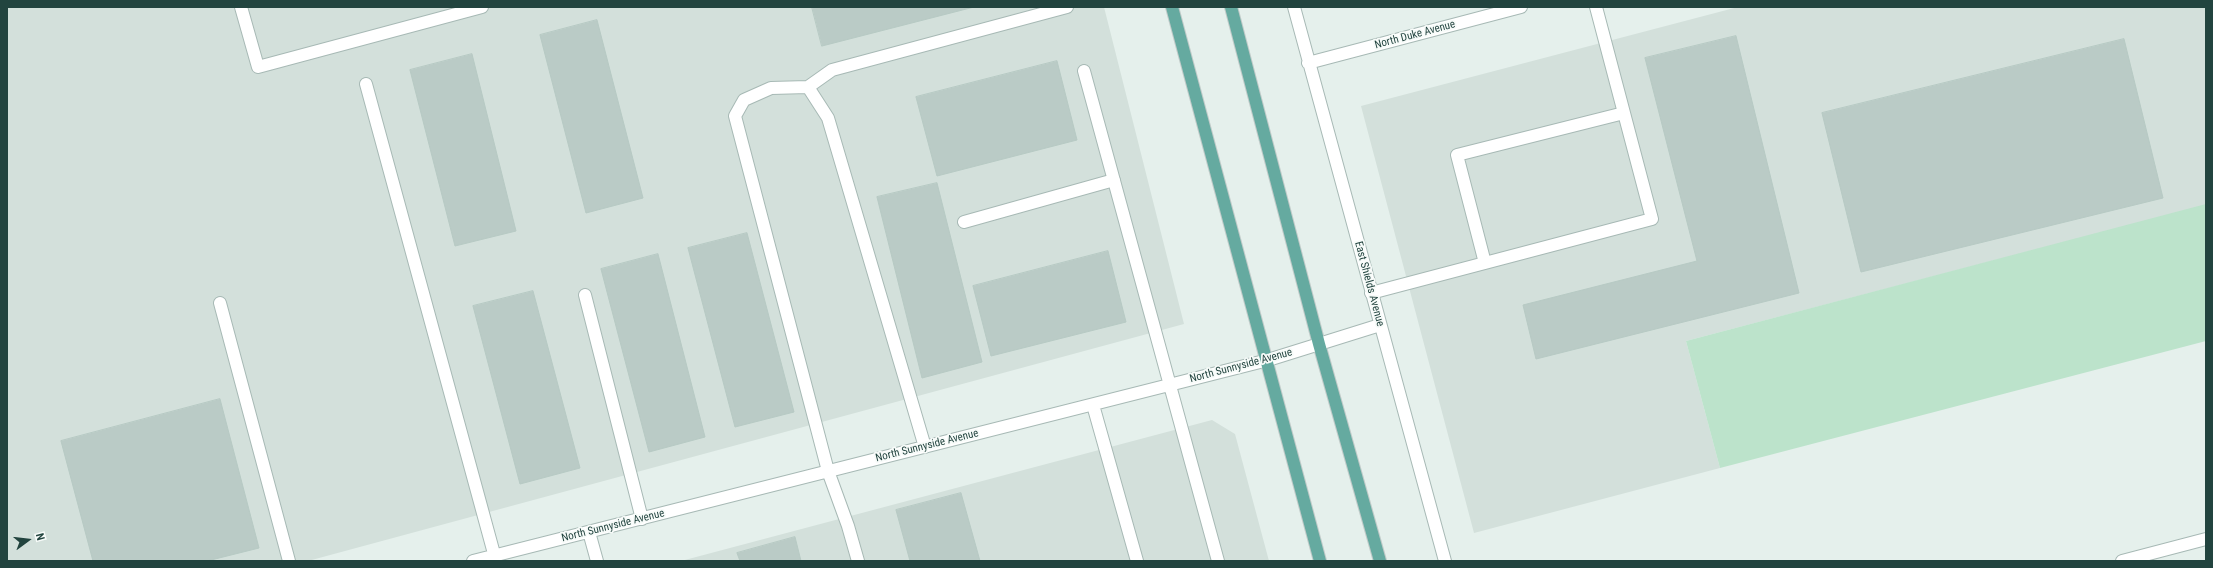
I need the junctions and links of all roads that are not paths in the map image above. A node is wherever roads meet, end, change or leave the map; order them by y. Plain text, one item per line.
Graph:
1 (241, 7) edge
2 (482, 7) edge
3 (1067, 7) edge
4 (1172, 7) edge
5 (1230, 7) edge
6 (1294, 7) edge
7 (1521, 7) edge
8 (1596, 7) edge
9 (1308, 63) junction
10 (1084, 70) dead end
11 (366, 84) dead end
12 (808, 87) junction
13 (1624, 113) junction
14 (1114, 180) junction
15 (964, 222) dead end
16 (1485, 263) junction
17 (1371, 292) junction
18 (585, 295) dead end
19 (220, 303) dead end
20 (1380, 325) junction
21 (1319, 344) junction
22 (1268, 360) junction
23 (1170, 385) junction
24 (1093, 405) junction
25 (925, 447) junction
26 (828, 471) junction
27 (642, 519) junction
28 (589, 532) junction
29 (2206, 539) edge
30 (495, 558) edge
31 (289, 561) edge
32 (473, 561) edge
33 (597, 561) edge
34 (858, 561) edge
35 (1136, 561) edge
36 (1218, 561) edge
37 (1320, 561) edge
38 (1380, 561) edge
39 (1445, 561) edge
40 (2122, 561) edge

1 - 2 street
3 - 12 street
4 - 22 main road
5 - 21 main road
6 - 9 street, East Shields Avenue
7 - 9 street, North Duke Avenue
8 - 13 street
9 - 17 street, East Shields Avenue
10 - 14 street
11 - 30 street
12 - 25 street
12 - 26 street
13 - 16 street
13 - 16 street
14 - 15 street
14 - 23 street
16 - 17 street
17 - 20 street, East Shields Avenue
18 - 27 street
19 - 31 street
20 - 21 street, North Sunnyside Avenue
20 - 39 street, East Shields Avenue
21 - 22 street, North Sunnyside Avenue
21 - 38 main road
22 - 23 street, North Sunnyside Avenue
22 - 37 main road
23 - 24 street, North Sunnyside Avenue
23 - 36 street
24 - 25 street, North Sunnyside Avenue
24 - 35 street
25 - 26 street, North Sunnyside Avenue
26 - 27 street, North Sunnyside Avenue
26 - 34 street
27 - 28 street, North Sunnyside Avenue
28 - 30 street, North Sunnyside Avenue
28 - 33 street
29 - 40 street
30 - 32 street, North Sunnyside Avenue

